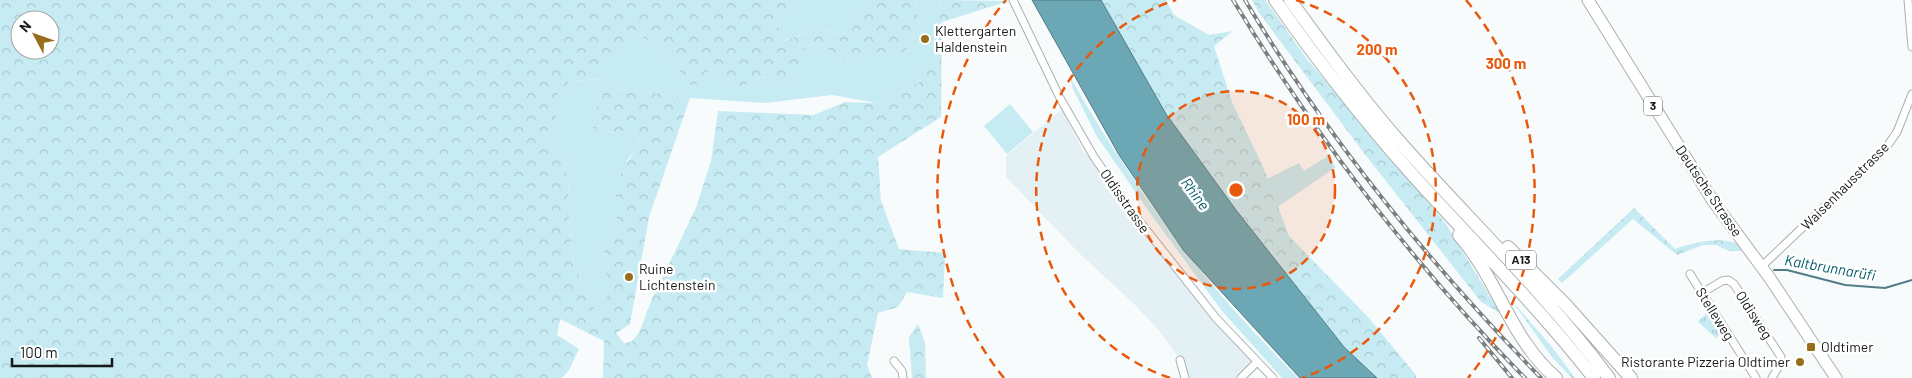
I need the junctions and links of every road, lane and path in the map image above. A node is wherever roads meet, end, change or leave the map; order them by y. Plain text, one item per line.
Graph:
1 (1012, 0) edge
2 (1275, 0) edge
3 (1290, 0) edge
4 (1588, 0) edge
5 (1908, 0) edge
6 (1912, 47) edge
7 (1912, 94) edge
8 (1405, 148) junction
9 (1410, 172) junction
10 (1761, 267) junction
11 (1690, 274) dead end
12 (1702, 293) junction
13 (1180, 360) dead end
14 (894, 361) dead end
15 (1258, 362) junction
16 (903, 378) edge
17 (1185, 378) edge
18 (1241, 378) edge
19 (1273, 378) edge
20 (1556, 378) edge
21 (1594, 378) edge
22 (1609, 378) edge
23 (1631, 378) edge
24 (1756, 378) edge
25 (1772, 378) edge
26 (1836, 378) edge

1 - 15 street, Oldisstrasse
2 - 9 highway, A13
3 - 8 highway, A13
4 - 10 main road, Deutsche Strasse / 3
5 - 6 street
7 - 10 street, Waisenhausstrasse
8 - 22 highway, A13
8 - 23 highway, A13
9 - 20 highway, A13
9 - 21 highway, A13
10 - 26 main road, Deutsche Strasse / 3
11 - 12 street, Stelleweg
12 - 24 street, Stelleweg
12 - 25 street, Oldisweg
13 - 17 street
14 - 16 street
15 - 18 street
15 - 19 street, Oldisstrasse

